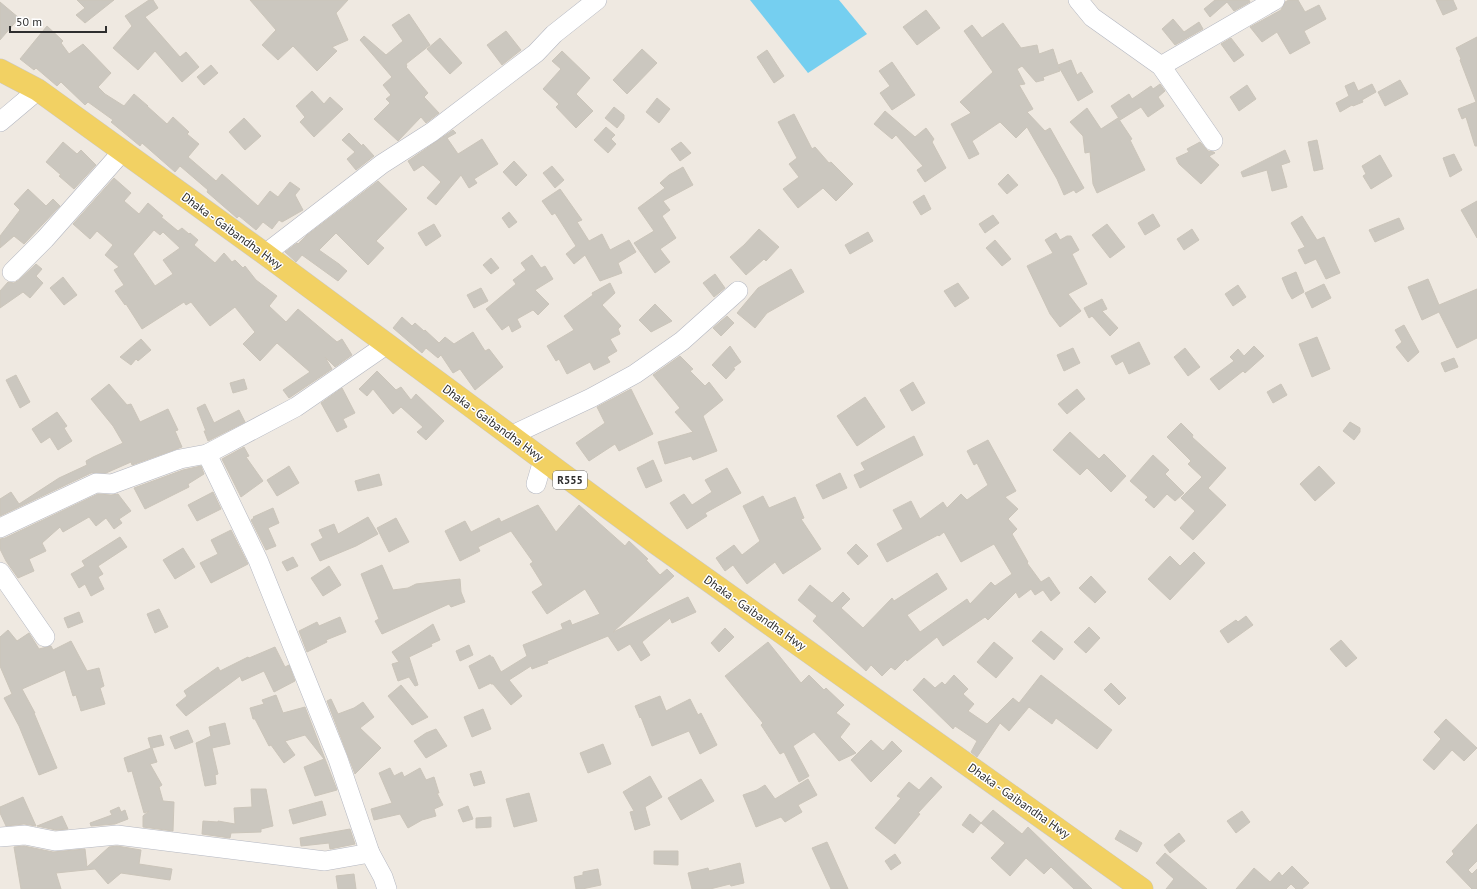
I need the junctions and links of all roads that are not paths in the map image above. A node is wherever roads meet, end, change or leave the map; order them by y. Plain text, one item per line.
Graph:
1 (597, 0) edge
2 (1078, 0) edge
3 (1275, 0) edge
4 (1161, 66) junction
5 (0, 70) edge
6 (38, 90) junction
7 (0, 122) edge
8 (1213, 142) dead end
9 (122, 152) junction
10 (265, 254) junction
11 (12, 272) dead end
12 (738, 291) dead end
13 (386, 345) junction
14 (510, 436) junction
15 (207, 454) junction
16 (543, 460) junction
17 (536, 484) dead end
18 (0, 528) edge
19 (0, 572) edge
20 (45, 637) dead end
21 (0, 837) edge
22 (370, 853) junction
23 (1135, 888) edge
24 (388, 889) edge

1 - 10 street
2 - 4 street
3 - 4 street
4 - 8 street
5 - 6 main road, Dhaka - Gaibandha Hwy / R555
6 - 7 street
6 - 9 main road, Dhaka - Gaibandha Hwy / R555
9 - 10 main road, Dhaka - Gaibandha Hwy / R555
9 - 11 street
10 - 13 main road, Dhaka - Gaibandha Hwy / R555
12 - 14 street
13 - 14 main road, Dhaka - Gaibandha Hwy / R555
13 - 15 street
14 - 16 main road, Dhaka - Gaibandha Hwy / R555
15 - 18 street
15 - 22 street
16 - 17 street
16 - 23 main road, Dhaka - Gaibandha Hwy / R555
19 - 20 street
21 - 22 street
22 - 24 street

